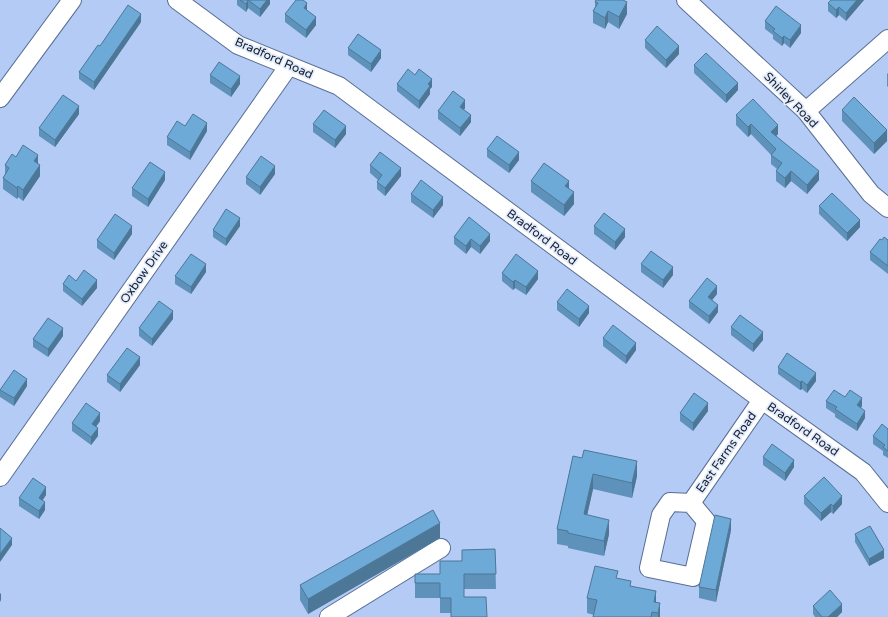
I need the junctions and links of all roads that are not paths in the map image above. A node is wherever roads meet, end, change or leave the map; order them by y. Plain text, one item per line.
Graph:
1 (72, 0) edge
2 (177, 0) edge
3 (686, 0) edge
4 (888, 39) edge
5 (288, 67) junction
6 (0, 98) edge
7 (806, 111) junction
8 (888, 208) edge
9 (762, 400) junction
10 (0, 477) edge
11 (691, 503) dead end
12 (888, 503) edge
13 (441, 548) dead end
14 (329, 617) edge

1 - 6 street
2 - 5 street, Bradford Road
3 - 7 street, Shirley Road
4 - 7 street
5 - 9 street, Bradford Road
5 - 10 street, Oxbow Drive
7 - 8 street, Shirley Road
9 - 11 street, East Farms Road
9 - 12 street, Bradford Road
13 - 14 street

